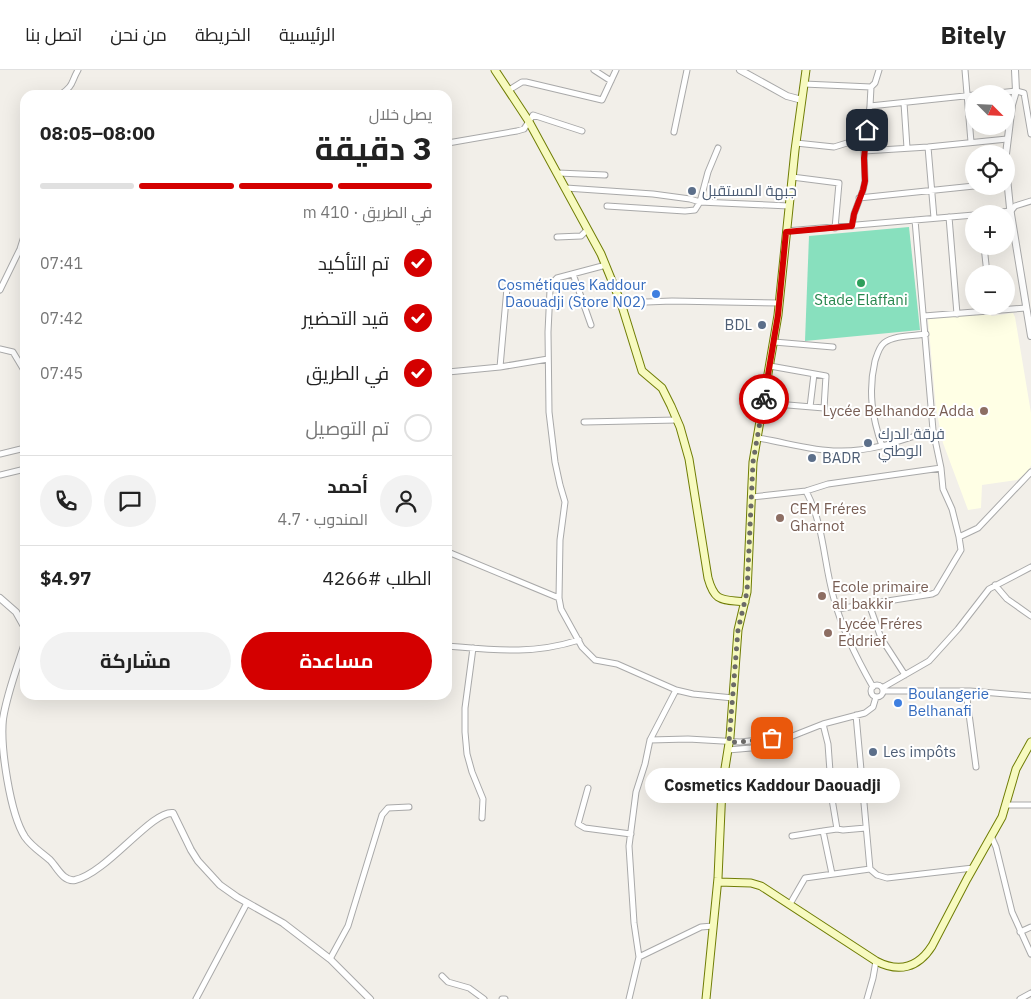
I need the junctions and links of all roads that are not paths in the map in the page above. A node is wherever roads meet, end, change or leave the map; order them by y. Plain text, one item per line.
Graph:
1 (78, 70) edge
2 (594, 70) edge
3 (616, 70) edge
4 (687, 70) edge
5 (740, 70) edge
6 (806, 70) edge
7 (879, 70) edge
8 (965, 70) edge
9 (1015, 70) edge
10 (499, 72) edge
11 (611, 81) junction
12 (804, 84) junction
13 (968, 85) edge
14 (871, 87) junction
15 (68, 90) edge
16 (509, 90) junction
17 (1016, 90) junction
18 (965, 97) edge
19 (802, 100) junction
20 (904, 103) junction
21 (870, 106) junction
22 (528, 120) junction
23 (582, 131) dead end
24 (674, 132) dead end
25 (1031, 134) edge
26 (971, 135) edge
27 (1007, 138) junction
28 (452, 142) edge
29 (971, 142) junction
30 (796, 143) junction
31 (865, 144) junction
32 (1007, 145) edge
33 (928, 147) junction
34 (718, 148) dead end
35 (907, 148) junction
36 (864, 151) junction
37 (558, 173) junction
38 (605, 175) dead end
39 (792, 178) junction
40 (965, 187) edge
41 (566, 188) junction
42 (931, 190) junction
43 (859, 198) junction
44 (1031, 201) edge
45 (700, 202) junction
46 (607, 206) dead end
47 (788, 206) junction
48 (1015, 206) edge
49 (965, 215) edge
50 (949, 217) junction
51 (934, 218) junction
52 (915, 220) junction
53 (852, 226) junction
54 (834, 228) junction
55 (587, 230) junction
56 (786, 232) junction
57 (557, 238) dead end
58 (1015, 241) edge
59 (20, 249) edge
60 (606, 265) junction
61 (573, 274) junction
62 (507, 288) dead end
63 (0, 290) edge
64 (779, 302) junction
65 (621, 303) junction
66 (1015, 308) edge
67 (1026, 308) junction
68 (965, 313) edge
69 (958, 314) junction
70 (924, 316) junction
71 (591, 325) dead end
72 (926, 334) junction
73 (1031, 336) edge
74 (774, 342) junction
75 (833, 347) dead end
76 (0, 349) edge
77 (548, 359) junction
78 (20, 364) edge
79 (770, 366) junction
80 (500, 367) junction
81 (452, 372) edge
82 (814, 374) junction
83 (764, 403) junction
84 (810, 407) junction
85 (677, 420) junction
86 (584, 422) dead end
87 (933, 430) junction
88 (758, 438) junction
89 (882, 446) junction
90 (20, 449) edge
91 (0, 454) edge
92 (941, 468) junction
93 (20, 470) edge
94 (1031, 472) edge
95 (0, 475) edge
96 (806, 491) junction
97 (752, 497) junction
98 (959, 537) junction
99 (452, 554) edge
100 (1031, 567) edge
101 (995, 585) junction
102 (0, 598) edge
103 (559, 598) junction
104 (745, 602) junction
105 (869, 604) junction
106 (837, 610) junction
107 (1031, 616) edge
108 (20, 619) edge
109 (579, 640) junction
110 (452, 646) edge
111 (473, 648) junction
112 (20, 659) edge
113 (905, 675) junction
114 (873, 686) junction
115 (676, 690) junction
116 (883, 690) junction
117 (966, 691) junction
118 (1031, 696) edge
119 (876, 697) junction
120 (733, 698) junction
121 (856, 715) junction
122 (823, 724) junction
123 (790, 737) junction
124 (650, 740) junction
125 (729, 742) junction
126 (1031, 742) edge
127 (728, 750) junction
128 (976, 767) dead end
129 (588, 788) dead end
130 (1006, 805) junction
131 (1031, 805) edge
132 (409, 808) dead end
133 (482, 818) dead end
134 (837, 828) junction
135 (866, 828) junction
136 (824, 831) junction
137 (631, 834) junction
138 (792, 836) dead end
139 (991, 836) junction
140 (973, 868) junction
141 (870, 869) junction
142 (832, 874) junction
143 (718, 882) junction
144 (247, 903) junction
145 (790, 904) junction
146 (713, 926) junction
147 (1031, 927) edge
148 (1020, 932) junction
149 (1031, 954) edge
150 (639, 956) junction
151 (330, 959) junction
152 (876, 961) junction
153 (442, 976) dead end
154 (1031, 993) edge
155 (196, 999) edge
156 (370, 999) edge
157 (484, 999) edge
158 (629, 999) edge
159 (706, 999) edge
160 (867, 999) edge
161 (1020, 999) edge

1 - 15 street
2 - 11 street
3 - 11 street
4 - 24 street
5 - 19 street
6 - 12 main road
7 - 14 street
8 - 13 street
9 - 17 street
10 - 16 main road
11 - 16 street
12 - 14 street
12 - 19 main road
14 - 21 street
16 - 22 main road
17 - 25 street
17 - 27 street
18 - 20 street
19 - 30 main road
20 - 21 street
20 - 35 street
21 - 31 street
22 - 23 street
22 - 28 street
22 - 37 main road
26 - 29 street
27 - 29 street
27 - 32 street
29 - 33 street
30 - 31 street
30 - 39 main road
31 - 36 street
33 - 35 street
33 - 42 street
34 - 45 street
35 - 36 street
36 - 43 street
37 - 38 street
37 - 41 main road
39 - 47 main road
39 - 54 street
40 - 42 street
41 - 45 street
41 - 55 main road
42 - 43 street
42 - 51 street
43 - 53 street
44 - 48 street
45 - 46 street
45 - 47 street
47 - 56 main road
49 - 50 street
50 - 51 street
50 - 69 street
51 - 52 street
52 - 53 street
52 - 70 street
53 - 54 street
54 - 56 street
55 - 57 street
55 - 60 main road
56 - 64 main road
58 - 67 street
59 - 63 street
60 - 61 street
60 - 65 main road
61 - 71 street
61 - 77 street
62 - 80 street
64 - 65 street
64 - 74 main road
65 - 85 main road
66 - 67 street
67 - 73 street
68 - 69 street
69 - 70 street
70 - 72 street
72 - 87 street
72 - 89 street
74 - 75 street
74 - 79 main road
76 - 78 street
77 - 80 street
77 - 103 street
79 - 82 street
79 - 83 main road
80 - 81 street
82 - 84 street
82 - 84 street
83 - 84 street
83 - 88 main road
85 - 86 street
85 - 104 main road
87 - 89 street
87 - 92 street
88 - 89 street
88 - 97 main road
90 - 91 street
92 - 96 street
92 - 98 street
93 - 95 street
94 - 98 street
96 - 97 street
96 - 106 street
97 - 104 main road
98 - 105 street
99 - 103 street
100 - 101 street
101 - 107 street
101 - 113 street
102 - 108 street
103 - 109 street
104 - 120 main road
105 - 106 street
105 - 113 street
106 - 114 street
109 - 111 street
109 - 115 street
110 - 111 street
111 - 133 street
112 - 144 street
113 - 116 street
114 - 116 street
114 - 119 street
115 - 120 street
115 - 124 street
116 - 117 street
116 - 119 street
117 - 118 street
117 - 128 street
119 - 121 street
120 - 125 main road
121 - 122 street
121 - 135 street
122 - 123 street
122 - 134 street
123 - 125 street
123 - 127 street
124 - 125 street
124 - 137 street
125 - 127 main road
126 - 130 main road
127 - 143 main road
129 - 137 street
130 - 131 street
130 - 139 main road
132 - 151 street
134 - 135 street
134 - 136 street
135 - 141 street
136 - 138 street
136 - 142 street
137 - 150 street
139 - 140 main road
139 - 148 street
140 - 141 street
140 - 152 main road
141 - 142 street
142 - 145 street
143 - 145 main road
143 - 146 main road
144 - 151 street
144 - 155 street
145 - 152 main road
146 - 150 street
146 - 159 main road
147 - 148 street
148 - 149 street
150 - 158 street
151 - 156 street
152 - 160 street
153 - 157 street
154 - 161 street

